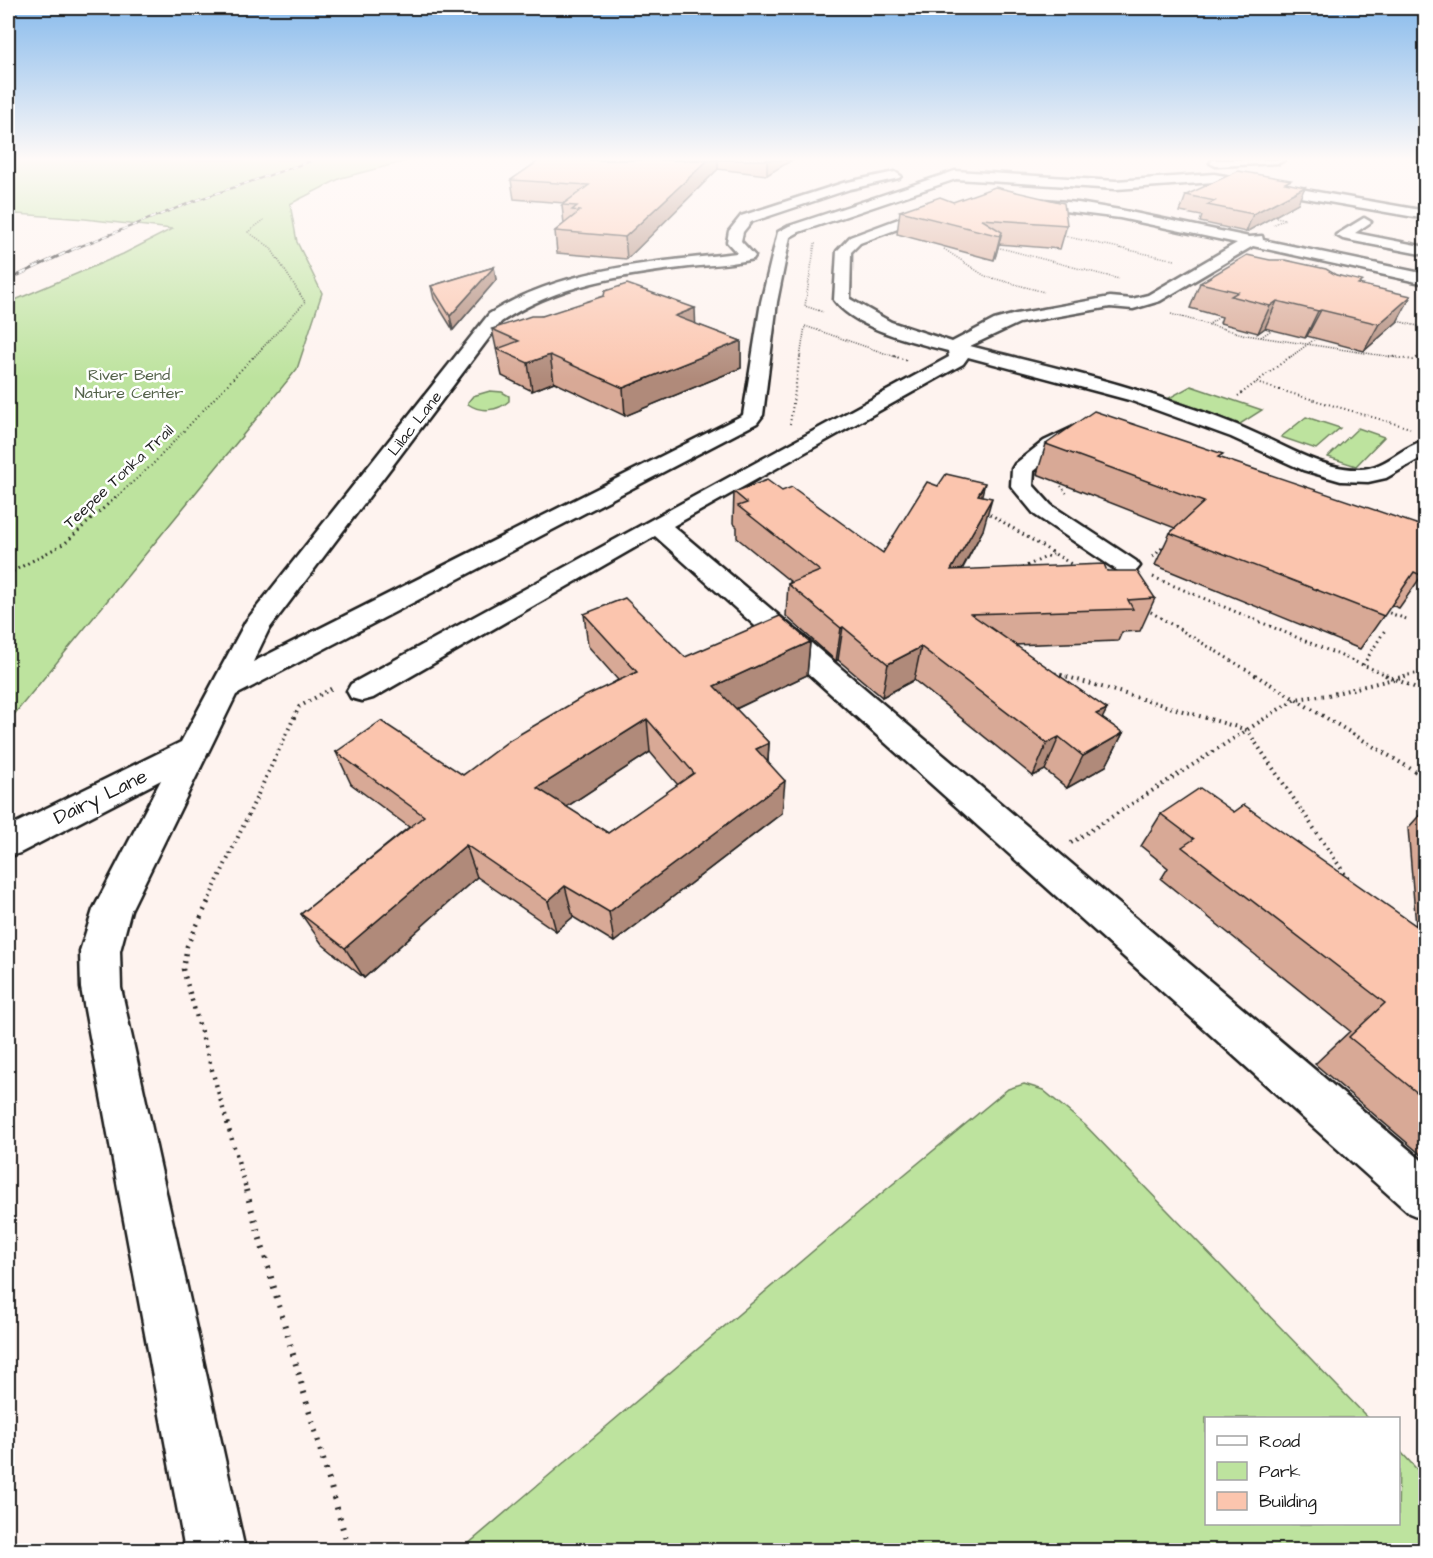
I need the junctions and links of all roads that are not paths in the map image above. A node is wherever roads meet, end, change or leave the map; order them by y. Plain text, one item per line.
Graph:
1 (736, 233) edge
2 (787, 233) edge
3 (876, 233) edge
4 (1205, 233) edge
5 (1264, 233) edge
6 (1347, 233) edge
7 (1253, 243) junction
8 (1425, 251) edge
9 (1425, 279) edge
10 (955, 347) junction
11 (1096, 426) edge
12 (1425, 446) edge
13 (657, 525) junction
14 (1127, 566) road end
15 (224, 689) junction
16 (362, 692) dead end
17 (193, 750) junction
18 (8, 843) edge
19 (1425, 1196) edge
20 (215, 1551) edge

1 - 15 street, Lilac Lane
2 - 15 street
3 - 10 street
4 - 7 street
5 - 7 street
6 - 8 street
7 - 9 street
7 - 10 street
10 - 12 street
10 - 13 street
11 - 14 street
13 - 16 street
13 - 19 street
15 - 17 street, Lilac Lane
17 - 18 street, Dairy Lane
17 - 20 street, Lilac Lane

